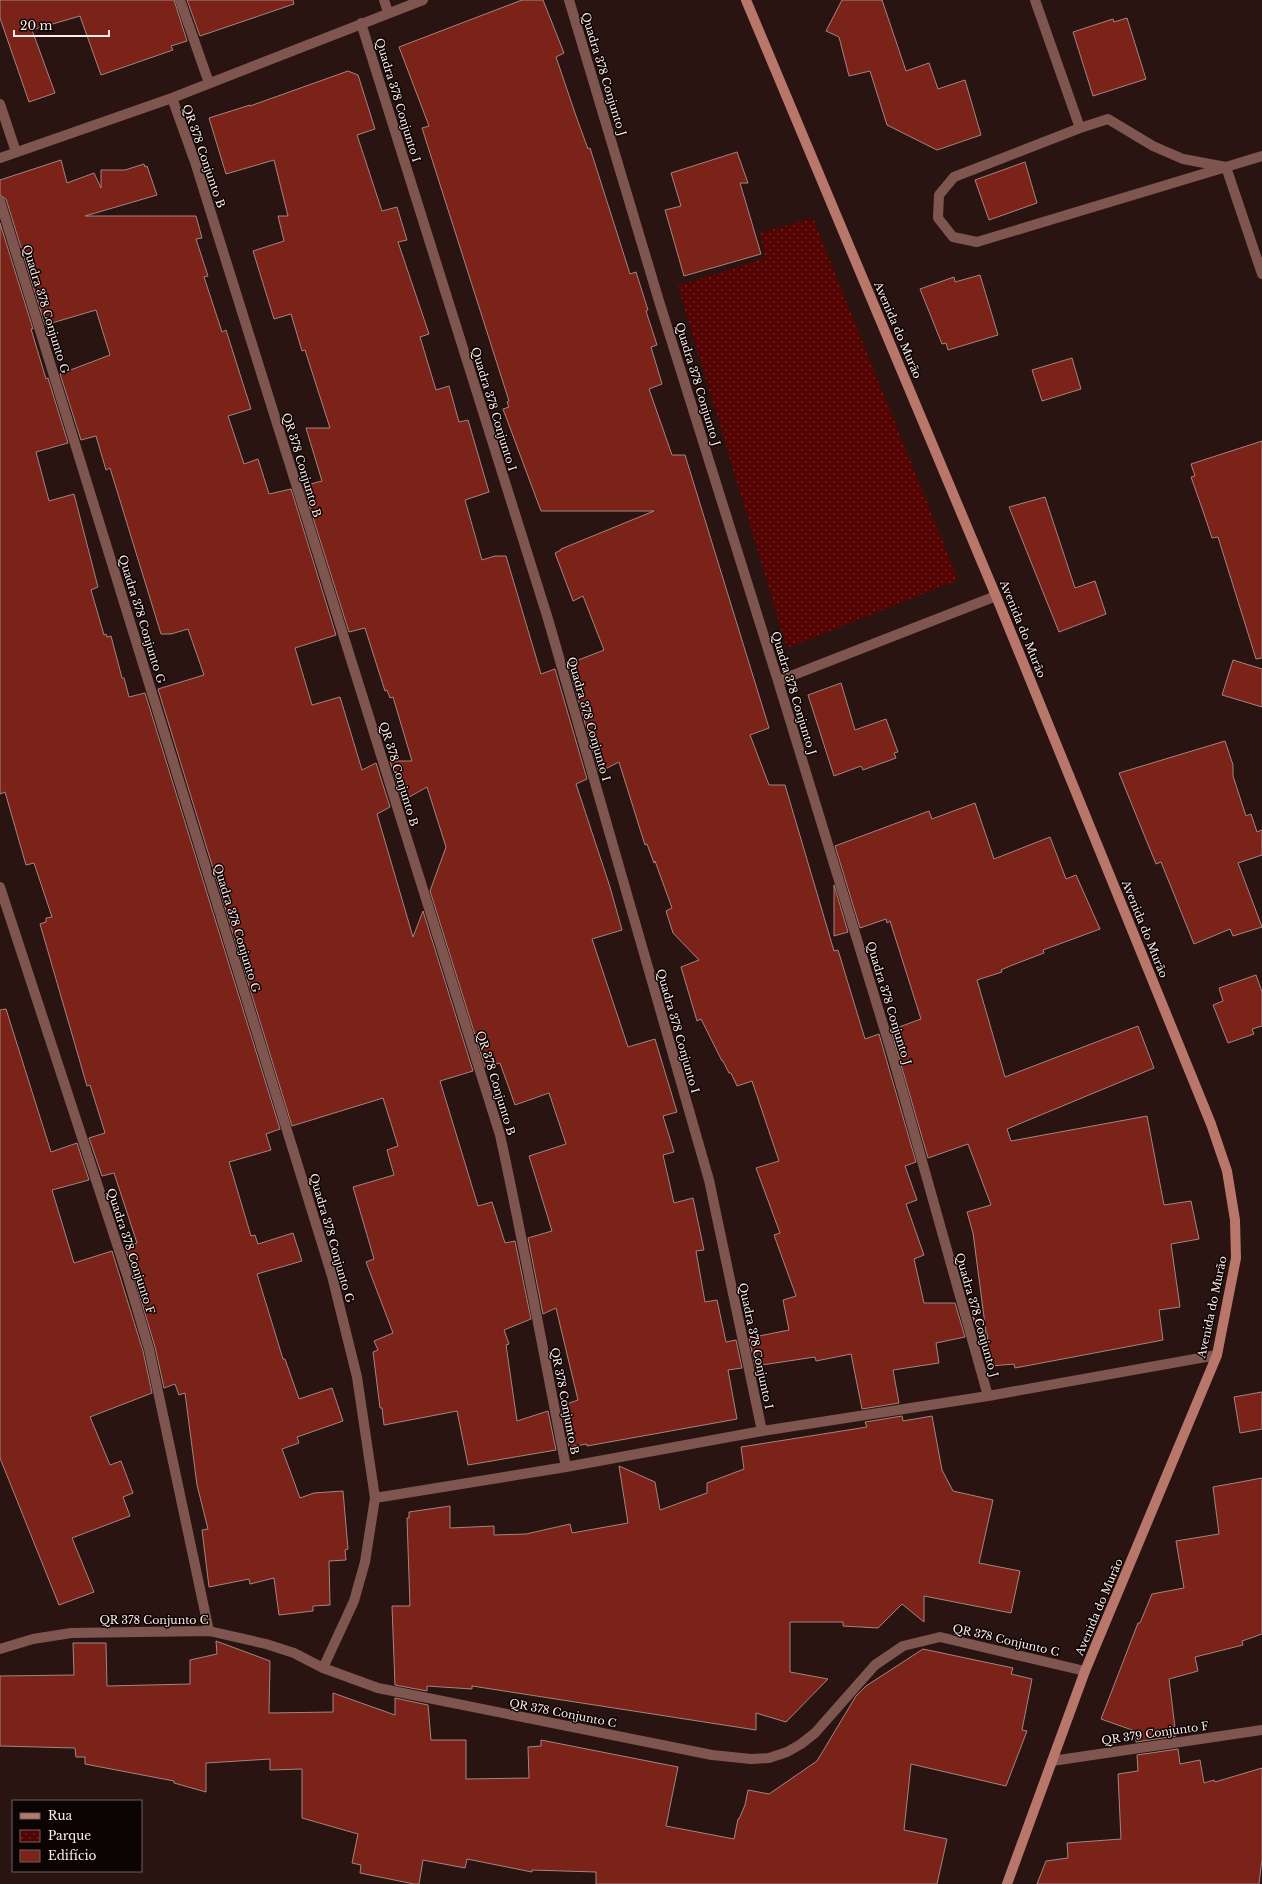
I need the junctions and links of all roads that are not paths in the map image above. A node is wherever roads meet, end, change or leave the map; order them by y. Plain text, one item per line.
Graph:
1 (180, 0) edge
2 (384, 0) edge
3 (423, 0) edge
4 (569, 0) edge
5 (746, 0) edge
6 (1035, 0) edge
7 (388, 12) junction
8 (361, 23) junction
9 (209, 83) junction
10 (172, 98) junction
11 (0, 104) edge
12 (1080, 128) junction
13 (16, 152) junction
14 (1262, 156) edge
15 (0, 158) edge
16 (1226, 167) junction
17 (0, 201) edge
18 (1262, 274) edge
19 (996, 596) junction
20 (778, 681) junction
21 (0, 887) edge
22 (1217, 1355) junction
23 (988, 1396) junction
24 (762, 1431) junction
25 (566, 1467) junction
26 (375, 1498) junction
27 (210, 1631) junction
28 (0, 1649) edge
29 (323, 1668) junction
30 (1085, 1671) junction
31 (1262, 1730) edge
32 (1052, 1761) junction
33 (1007, 1884) edge

1 - 9 street
2 - 7 street
3 - 7 street
4 - 20 street, Quadra 378 Conjunto J
5 - 19 street, Avenida do Murão
6 - 12 street
7 - 8 street
8 - 9 street
8 - 24 street, Quadra 378 Conjunto I
9 - 10 street
10 - 13 street
10 - 25 street, QR 378 Conjunto B
11 - 13 street
12 - 16 street
12 - 16 street
13 - 15 street
14 - 16 street
16 - 18 street
17 - 26 street, Quadra 378 Conjunto G
19 - 20 street
19 - 22 street, Avenida do Murão
20 - 23 street, Quadra 378 Conjunto J
21 - 27 street, Quadra 378 Conjunto F
22 - 23 street
22 - 30 street, Avenida do Murão
23 - 24 street
24 - 25 street
25 - 26 street
26 - 29 street, Quadra 378 Conjunto G
27 - 28 street, QR 378 Conjunto C
27 - 29 street, QR 378 Conjunto C
29 - 30 street, QR 378 Conjunto C
30 - 32 street, Avenida do Murão
31 - 32 street, QR 379 Conjunto F
32 - 33 street, Avenida do Murão

